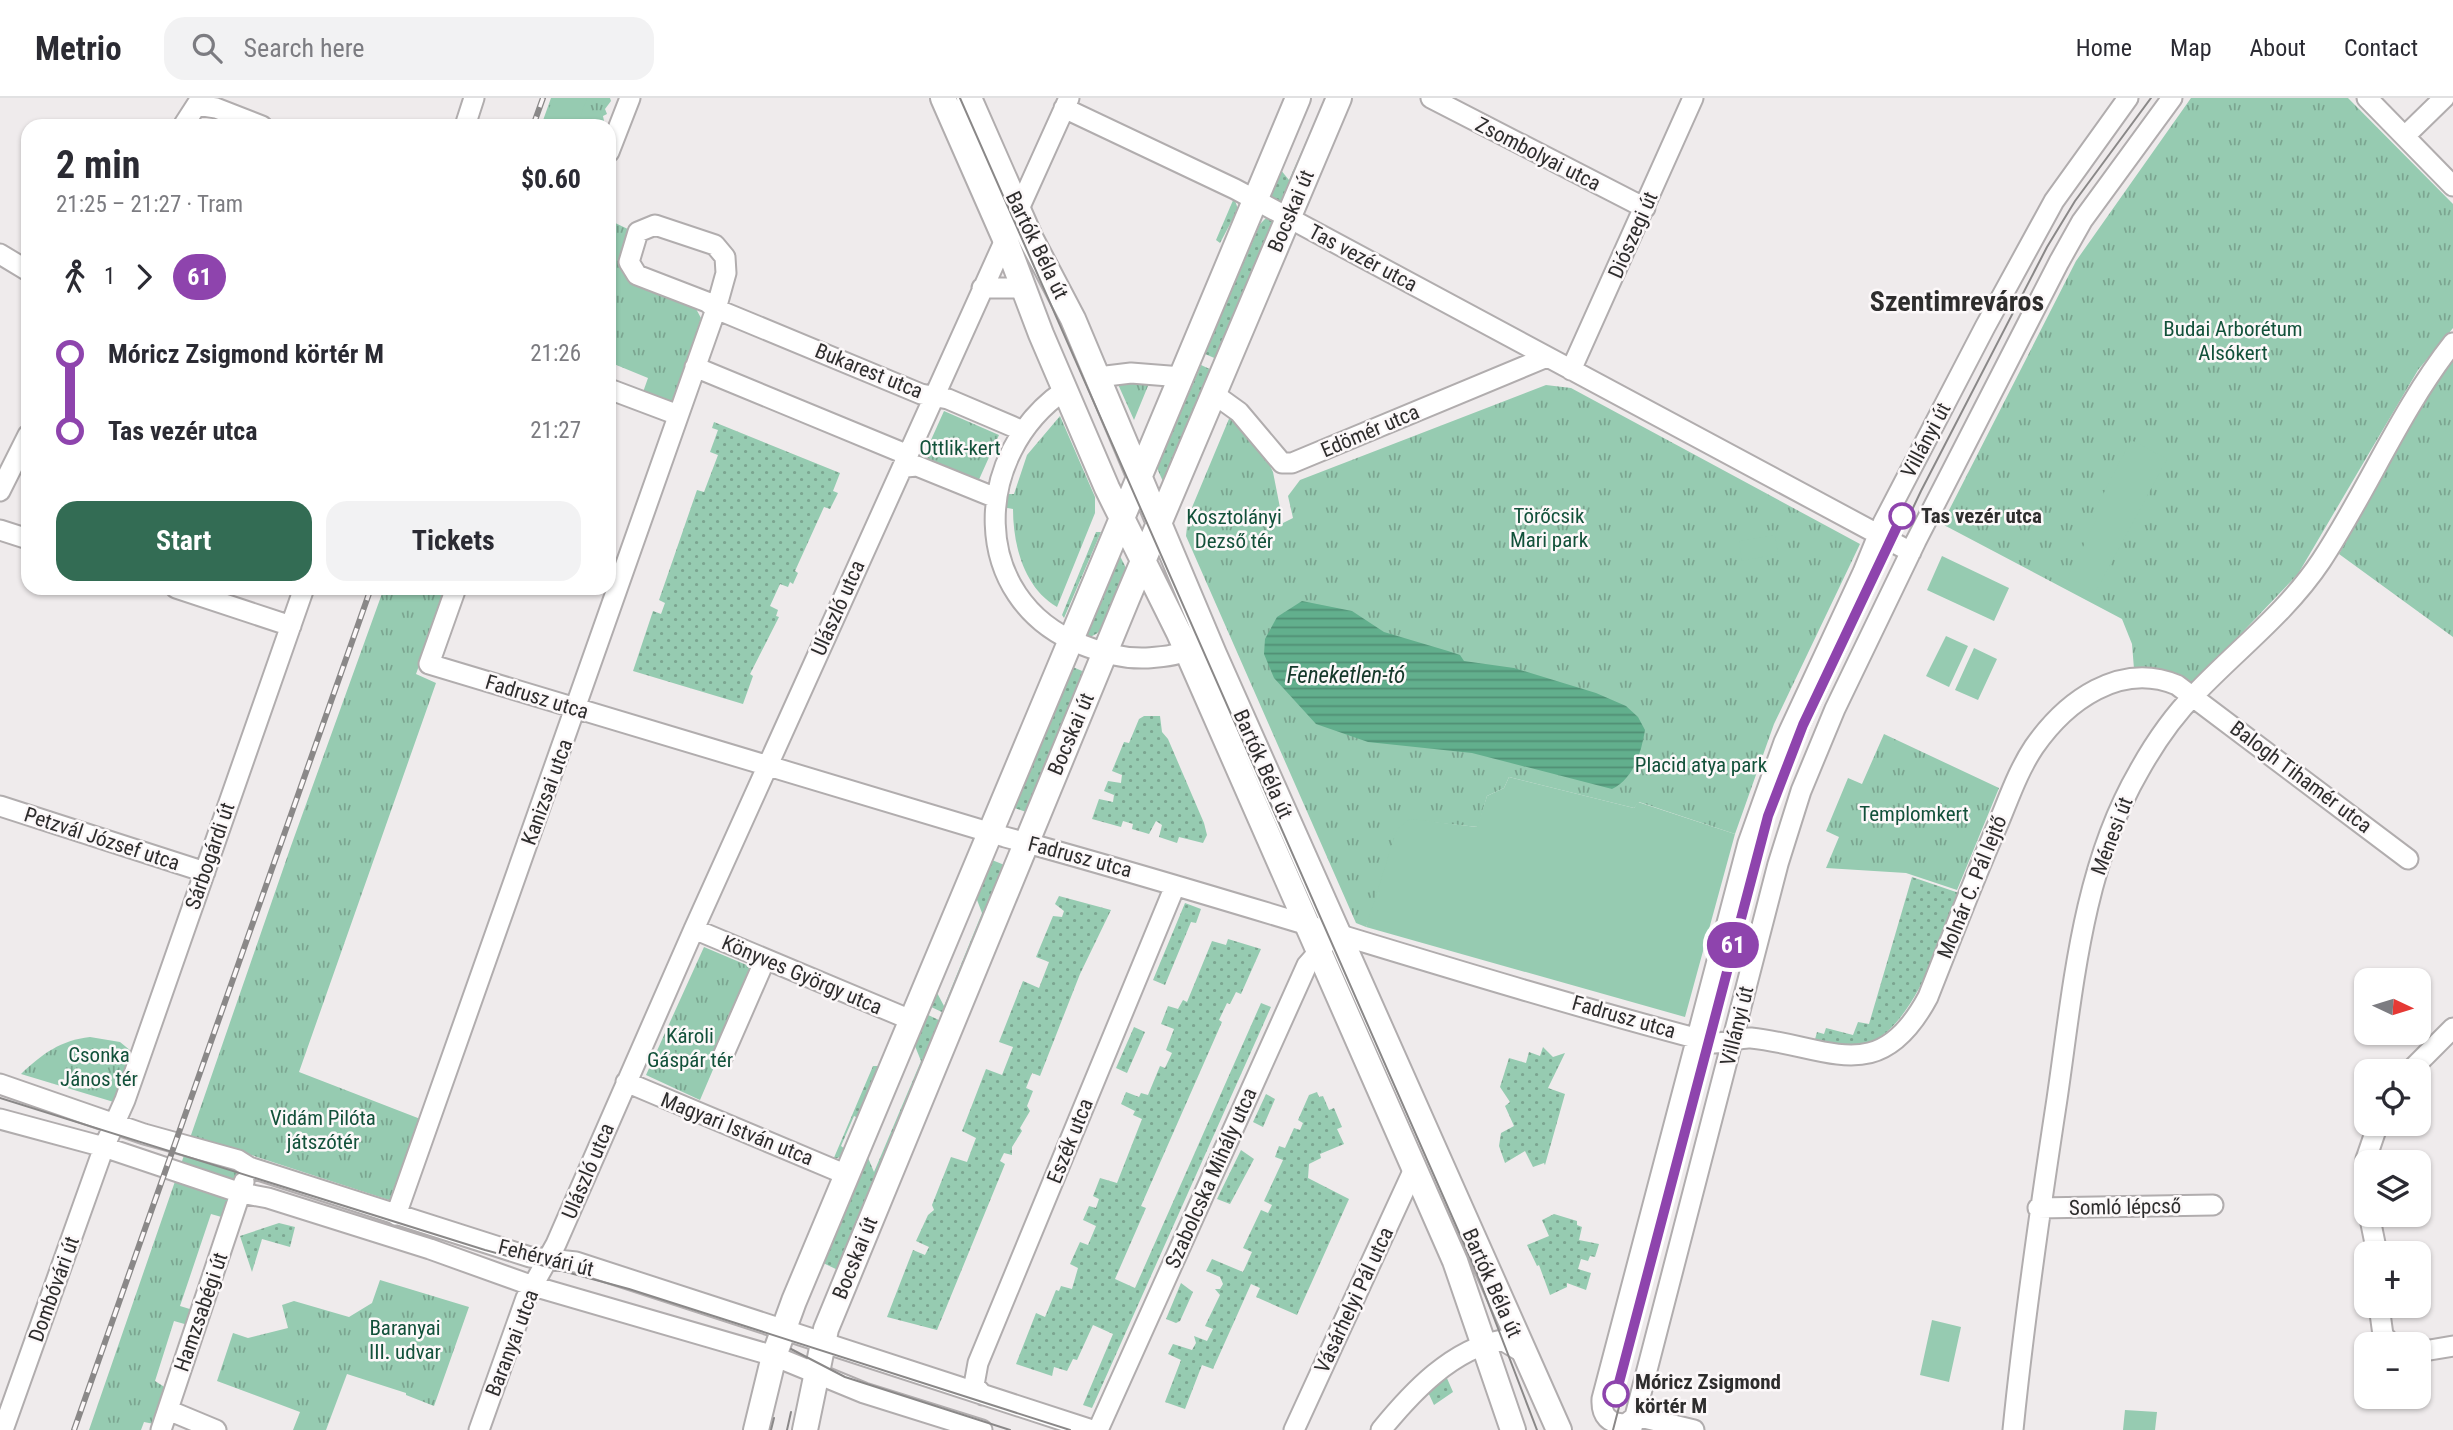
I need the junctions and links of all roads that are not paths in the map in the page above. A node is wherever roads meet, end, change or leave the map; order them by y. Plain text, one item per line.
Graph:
1 (474, 98) edge
2 (631, 98) edge
3 (943, 98) edge
4 (969, 98) edge
5 (1298, 98) edge
6 (1339, 98) edge
7 (1431, 98) edge
8 (1693, 98) edge
9 (2127, 98) edge
10 (2172, 98) edge
11 (2367, 98) edge
12 (2444, 98) edge
13 (196, 100) edge
14 (1066, 103) edge
15 (186, 119) edge
16 (213, 119) edge
17 (244, 119) edge
18 (467, 119) edge
19 (616, 135) edge
20 (2405, 136) junction
21 (2453, 186) edge
22 (1255, 200) junction
23 (1645, 208) junction
24 (1018, 209) junction
25 (1289, 217) junction
26 (1005, 239) junction
27 (0, 254) edge
28 (21, 267) edge
29 (982, 288) junction
30 (1024, 288) junction
31 (716, 309) junction
32 (2453, 343) edge
33 (1547, 357) junction
34 (695, 367) junction
35 (1571, 370) junction
36 (1098, 377) junction
37 (1182, 377) junction
38 (1065, 390) junction
39 (616, 392) edge
40 (1214, 394) junction
41 (934, 396) junction
42 (678, 415) junction
43 (1023, 431) junction
44 (21, 449) edge
45 (907, 461) junction
46 (1140, 475) junction
47 (0, 491) edge
48 (996, 498) junction
49 (1121, 515) junction
50 (1158, 524) junction
51 (0, 530) edge
52 (1878, 535) junction
53 (21, 537) edge
54 (1911, 552) junction
55 (1144, 558) junction
56 (197, 595) edge
57 (302, 595) edge
58 (454, 595) edge
59 (1202, 624) junction
60 (291, 626) junction
61 (1069, 639) junction
62 (1186, 651) junction
63 (1104, 653) junction
64 (2194, 695) junction
65 (577, 710) junction
66 (768, 764) junction
67 (0, 806) edge
68 (989, 832) junction
69 (1026, 843) junction
70 (2408, 859) dead end
71 (205, 872) junction
72 (1175, 886) junction
73 (1306, 923) junction
74 (694, 929) junction
75 (1338, 934) junction
76 (1318, 951) junction
77 (761, 969) dead end
78 (911, 1020) junction
79 (2453, 1028) edge
80 (1696, 1038) junction
81 (1733, 1044) junction
82 (723, 1056) dead end
83 (2422, 1059) edge
84 (626, 1082) junction
85 (0, 1084) edge
86 (0, 1119) edge
87 (115, 1124) junction
88 (104, 1147) junction
89 (249, 1167) junction
90 (1414, 1169) junction
91 (847, 1175) junction
92 (241, 1193) junction
93 (2213, 1205) dead end
94 (2038, 1208) junction
95 (396, 1215) junction
96 (548, 1258) junction
97 (533, 1286) junction
98 (783, 1332) junction
99 (822, 1343) junction
100 (1483, 1345) junction
101 (2453, 1346) edge
102 (2431, 1350) edge
103 (1522, 1352) junction
104 (774, 1356) junction
105 (807, 1370) junction
106 (983, 1395) junction
107 (168, 1410) junction
108 (807, 1418) edge
109 (1634, 1423) edge
110 (3, 1430) edge
111 (161, 1430) edge
112 (216, 1430) edge
113 (479, 1430) edge
114 (756, 1430) edge
115 (982, 1430) edge
116 (1092, 1430) edge
117 (1098, 1430) edge
118 (1294, 1430) edge
119 (1381, 1430) edge
120 (1513, 1430) edge
121 (1559, 1430) edge
122 (1694, 1430) edge
123 (2013, 1430) edge

1 - 18 street
2 - 19 street
3 - 26 main road, Bartók Béla út
4 - 24 main road, Bartók Béla út
5 - 22 main road, Bocskai út
6 - 25 main road, Bocskai út
7 - 23 street, Zsombolyai utca
8 - 23 street, Diószegi út
9 - 52 street, Villányi út
10 - 54 street, Villányi út
11 - 20 street
12 - 20 street
13 - 15 street
13 - 16 street
13 - 17 street
14 - 22 street, Tas vezér utca
14 - 24 street, Ulászló utca
20 - 21 street
22 - 25 street, Tas vezér utca
22 - 37 main road, Bocskai út
23 - 35 street, Diószegi út
24 - 26 street, Ulászló utca
24 - 36 main road, Bartók Béla út
25 - 33 street, Tas vezér utca
25 - 40 main road, Bocskai út
26 - 29 street, Ulászló utca
26 - 30 main road, Bartók Béla út
27 - 28 street
29 - 30 street
29 - 41 street, Ulászló utca
30 - 38 main road, Bartók Béla út
31 - 31 street, Bukarest utca
31 - 34 street, Bukarest utca
31 - 41 street, Bukarest utca
32 - 64 street, Ménesi út
33 - 35 street, Tas vezér utca
33 - 40 street, Edömér utca
34 - 42 street, Kanizsai utca
34 - 45 street
35 - 52 street
36 - 37 street
36 - 46 main road, Bartók Béla út
37 - 46 main road, Bocskai út
38 - 43 street
38 - 49 main road, Bartók Béla út
39 - 42 street
40 - 50 main road, Bocskai út
41 - 43 street, Bukarest utca
41 - 45 street, Ulászló utca
42 - 65 street, Kanizsai utca
43 - 48 street
44 - 47 street
45 - 48 street
45 - 66 street, Ulászló utca
46 - 49 main road, Bocskai út
46 - 50 main road, Bartók Béla út
46 - 55 main road
48 - 61 street
49 - 55 main road, Bartók Béla út
49 - 61 main road, Bocskai út
50 - 55 main road, Bocskai út
50 - 59 main road, Bartók Béla út
51 - 53 street
52 - 54 street
52 - 80 street, Villányi út
54 - 81 street, Villányi út
55 - 62 main road, Bartók Béla út
55 - 63 main road, Bocskai út
56 - 60 street
57 - 60 street, Sárbogárdi út
58 - 65 street, Fadrusz utca
59 - 62 street
59 - 75 main road, Bartók Béla út
60 - 71 street, Sárbogárdi út
61 - 63 street
61 - 68 main road, Bocskai út
62 - 63 street
62 - 73 main road, Bartók Béla út
63 - 69 main road, Bocskai út
64 - 70 street, Balogh Tihamér utca
64 - 81 street, Molnár C. Pál lejtő
64 - 94 street, Ménesi út
65 - 66 street, Fadrusz utca
65 - 95 street, Kanizsai utca
66 - 68 street, Fadrusz utca
66 - 74 street, Ulászló utca
67 - 71 street, Petzvál József utca
68 - 69 street, Fadrusz utca
68 - 78 main road, Bocskai út
69 - 72 street, Fadrusz utca
69 - 99 main road, Bocskai út
71 - 87 street, Sárbogárdi út
72 - 73 street, Fadrusz utca
72 - 106 street, Eszék utca
73 - 75 street, Fadrusz utca
73 - 76 main road, Bartók Béla út
74 - 78 street, Könyves György utca
74 - 84 street
75 - 76 street, Szabolcska Mihály utca
75 - 80 street, Fadrusz utca
75 - 103 main road, Bartók Béla út
76 - 90 main road, Bartók Béla út
76 - 117 street, Szabolcska Mihály utca
77 - 82 street
78 - 91 main road, Bocskai út
79 - 83 street
80 - 81 street, Fadrusz utca
80 - 109 street, Villányi út
81 - 109 street, Villányi út
84 - 91 street, Magyari István utca
84 - 96 street, Ulászló utca
85 - 87 street, Fehérvári út
86 - 88 street, Fehérvári út
87 - 88 street, Sárbogárdi út
87 - 89 street, Fehérvári út
88 - 92 street, Fehérvári út
88 - 110 street, Dombóvári út
89 - 92 street, Hamzsabégi út
89 - 95 street, Fehérvári út
90 - 100 main road, Bartók Béla út
90 - 118 street, Vásárhelyi Pál utca
91 - 98 main road, Bocskai út
92 - 97 street, Fehérvári út
92 - 107 street, Hamzsabégi út
93 - 94 street, Somló lépcső
94 - 123 street, Ménesi út
95 - 96 street, Fehérvári út
96 - 97 street, Baranyai utca
96 - 98 street, Fehérvári út
97 - 104 street, Fehérvári út
97 - 113 street, Baranyai utca
98 - 99 street, Fehérvári út
98 - 104 main road, Bocskai út
98 - 105 street
99 - 105 main road, Bocskai út
99 - 106 street, Fehérvári út
100 - 103 street
100 - 119 street
100 - 120 main road, Bartók Béla út
101 - 102 street
103 - 121 main road, Bartók Béla út
104 - 105 street, Fehérvári út
104 - 114 main road, Bocskai út
105 - 108 main road, Bocskai út
105 - 115 street, Fehérvári út
106 - 116 street, Fehérvári út
107 - 111 street, Hamzsabégi út
107 - 112 street
109 - 122 street

